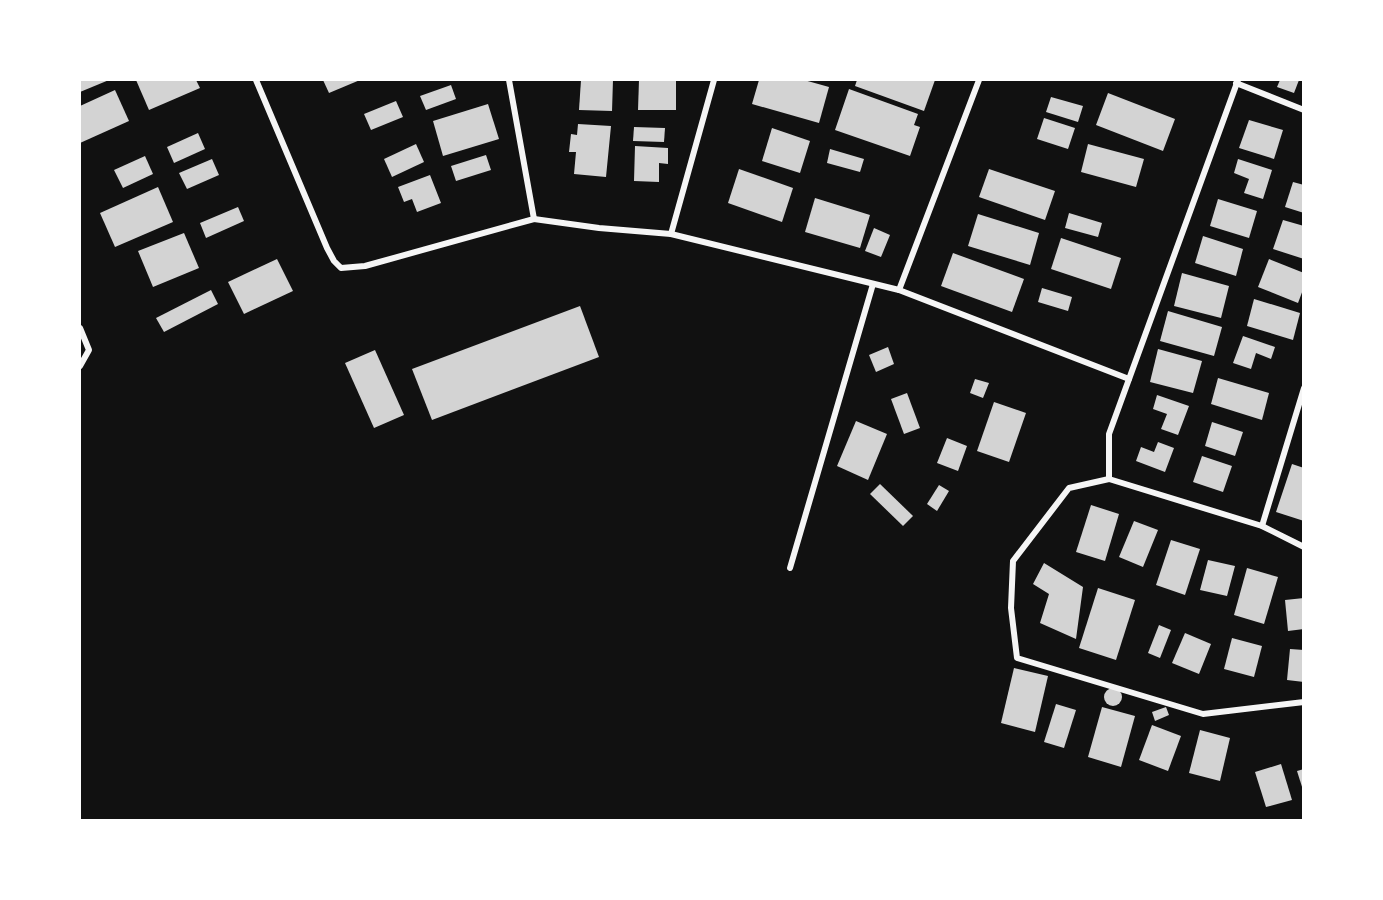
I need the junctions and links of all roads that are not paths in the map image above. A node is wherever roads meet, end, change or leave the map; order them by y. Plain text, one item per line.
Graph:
1 (256, 80) edge
2 (509, 80) edge
3 (714, 80) edge
4 (979, 80) edge
5 (1237, 81) edge
6 (1304, 110) edge
7 (534, 219) junction
8 (671, 234) junction
9 (873, 284) junction
10 (899, 290) junction
11 (80, 328) edge
12 (80, 366) edge
13 (1129, 379) junction
14 (1304, 388) edge
15 (1109, 478) junction
16 (1262, 526) junction
17 (1304, 547) edge
18 (790, 568) dead end
19 (1304, 702) edge

1 - 7 street
2 - 7 street
3 - 8 street
4 - 10 street
5 - 6 street
5 - 13 street
7 - 8 street
8 - 9 street
9 - 10 street
9 - 18 street
10 - 13 street
11 - 12 street
13 - 15 street
14 - 16 street
15 - 16 street
15 - 19 street
16 - 17 street

